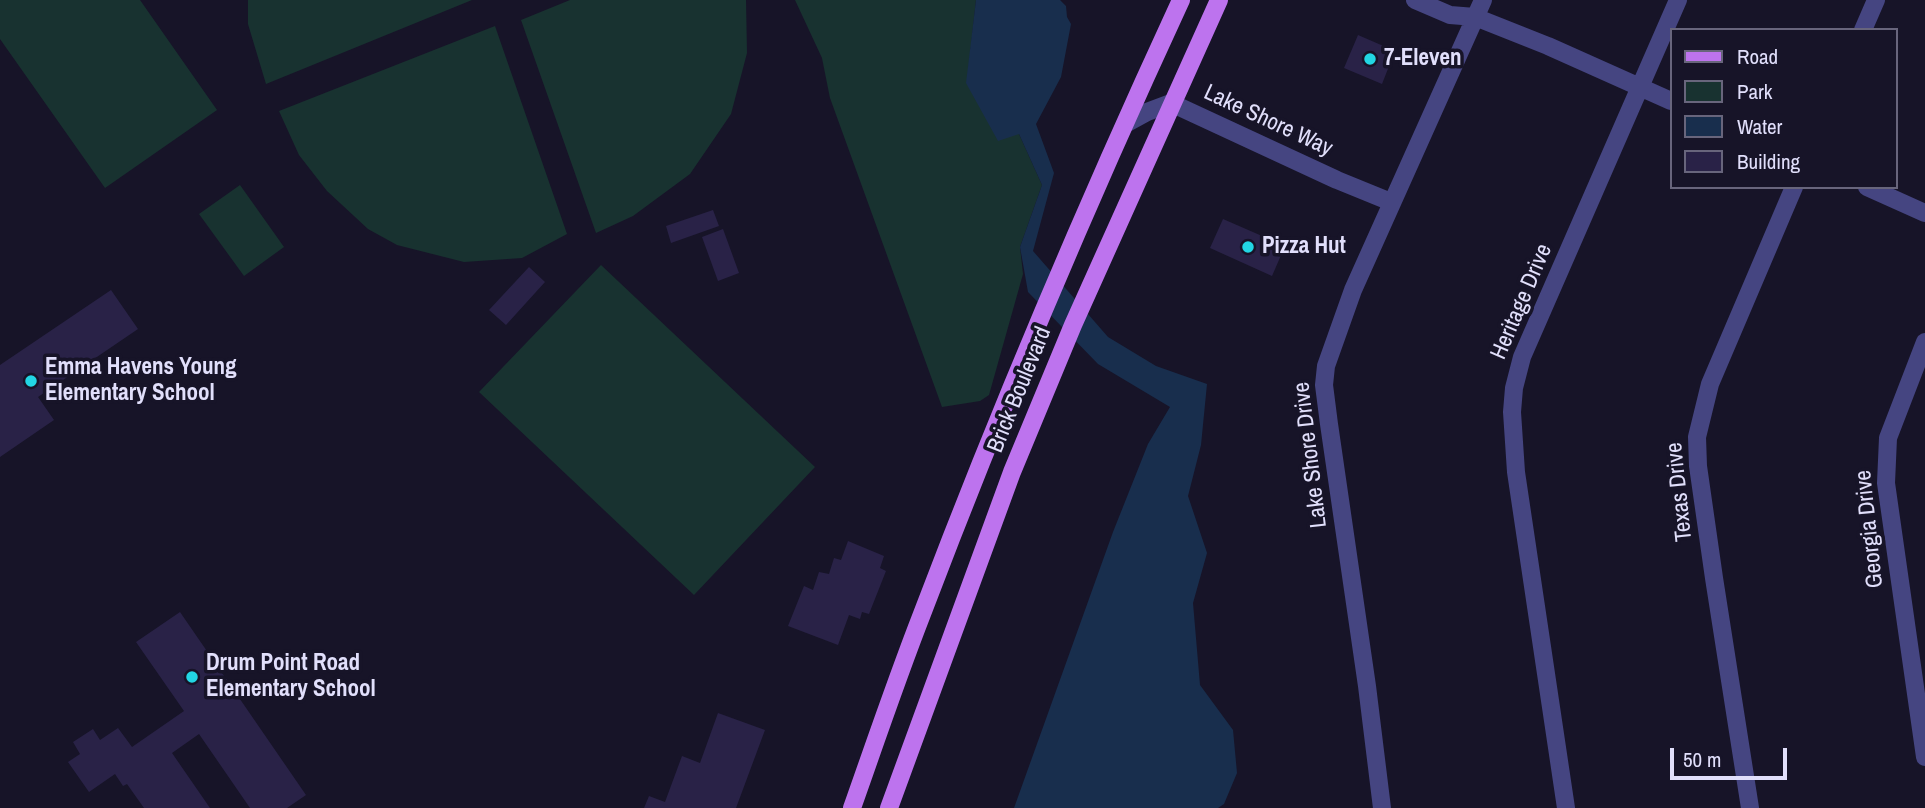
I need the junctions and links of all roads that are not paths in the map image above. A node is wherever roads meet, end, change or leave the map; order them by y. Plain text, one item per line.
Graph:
1 (1181, 0) edge
2 (1219, 0) edge
3 (1415, 0) edge
4 (1483, 0) edge
5 (1678, 0) edge
6 (1876, 0) edge
7 (1475, 17) junction
8 (1864, 28) edge
9 (1640, 87) junction
10 (1670, 101) edge
11 (1171, 103) junction
12 (1125, 124) junction
13 (1793, 189) edge
14 (1872, 189) edge
15 (1391, 202) junction
16 (1925, 212) edge
17 (1925, 342) edge
18 (1925, 757) edge
19 (852, 808) edge
20 (889, 808) edge
21 (1382, 808) edge
22 (1566, 808) edge
23 (1750, 808) edge

1 - 12 main road, Brick Boulevard
2 - 11 main road, Brick Boulevard
3 - 7 street
4 - 7 street, Lake Shore Drive
5 - 9 street, Heritage Drive
6 - 8 street
7 - 9 street
7 - 15 street, Lake Shore Drive
9 - 10 street
9 - 22 street, Heritage Drive
11 - 12 street, Lake Shore Way
11 - 15 street, Lake Shore Way
11 - 20 main road, Brick Boulevard
12 - 19 main road, Brick Boulevard
13 - 23 street, Texas Drive
14 - 16 street
15 - 21 street, Lake Shore Drive
17 - 18 street, Georgia Drive

